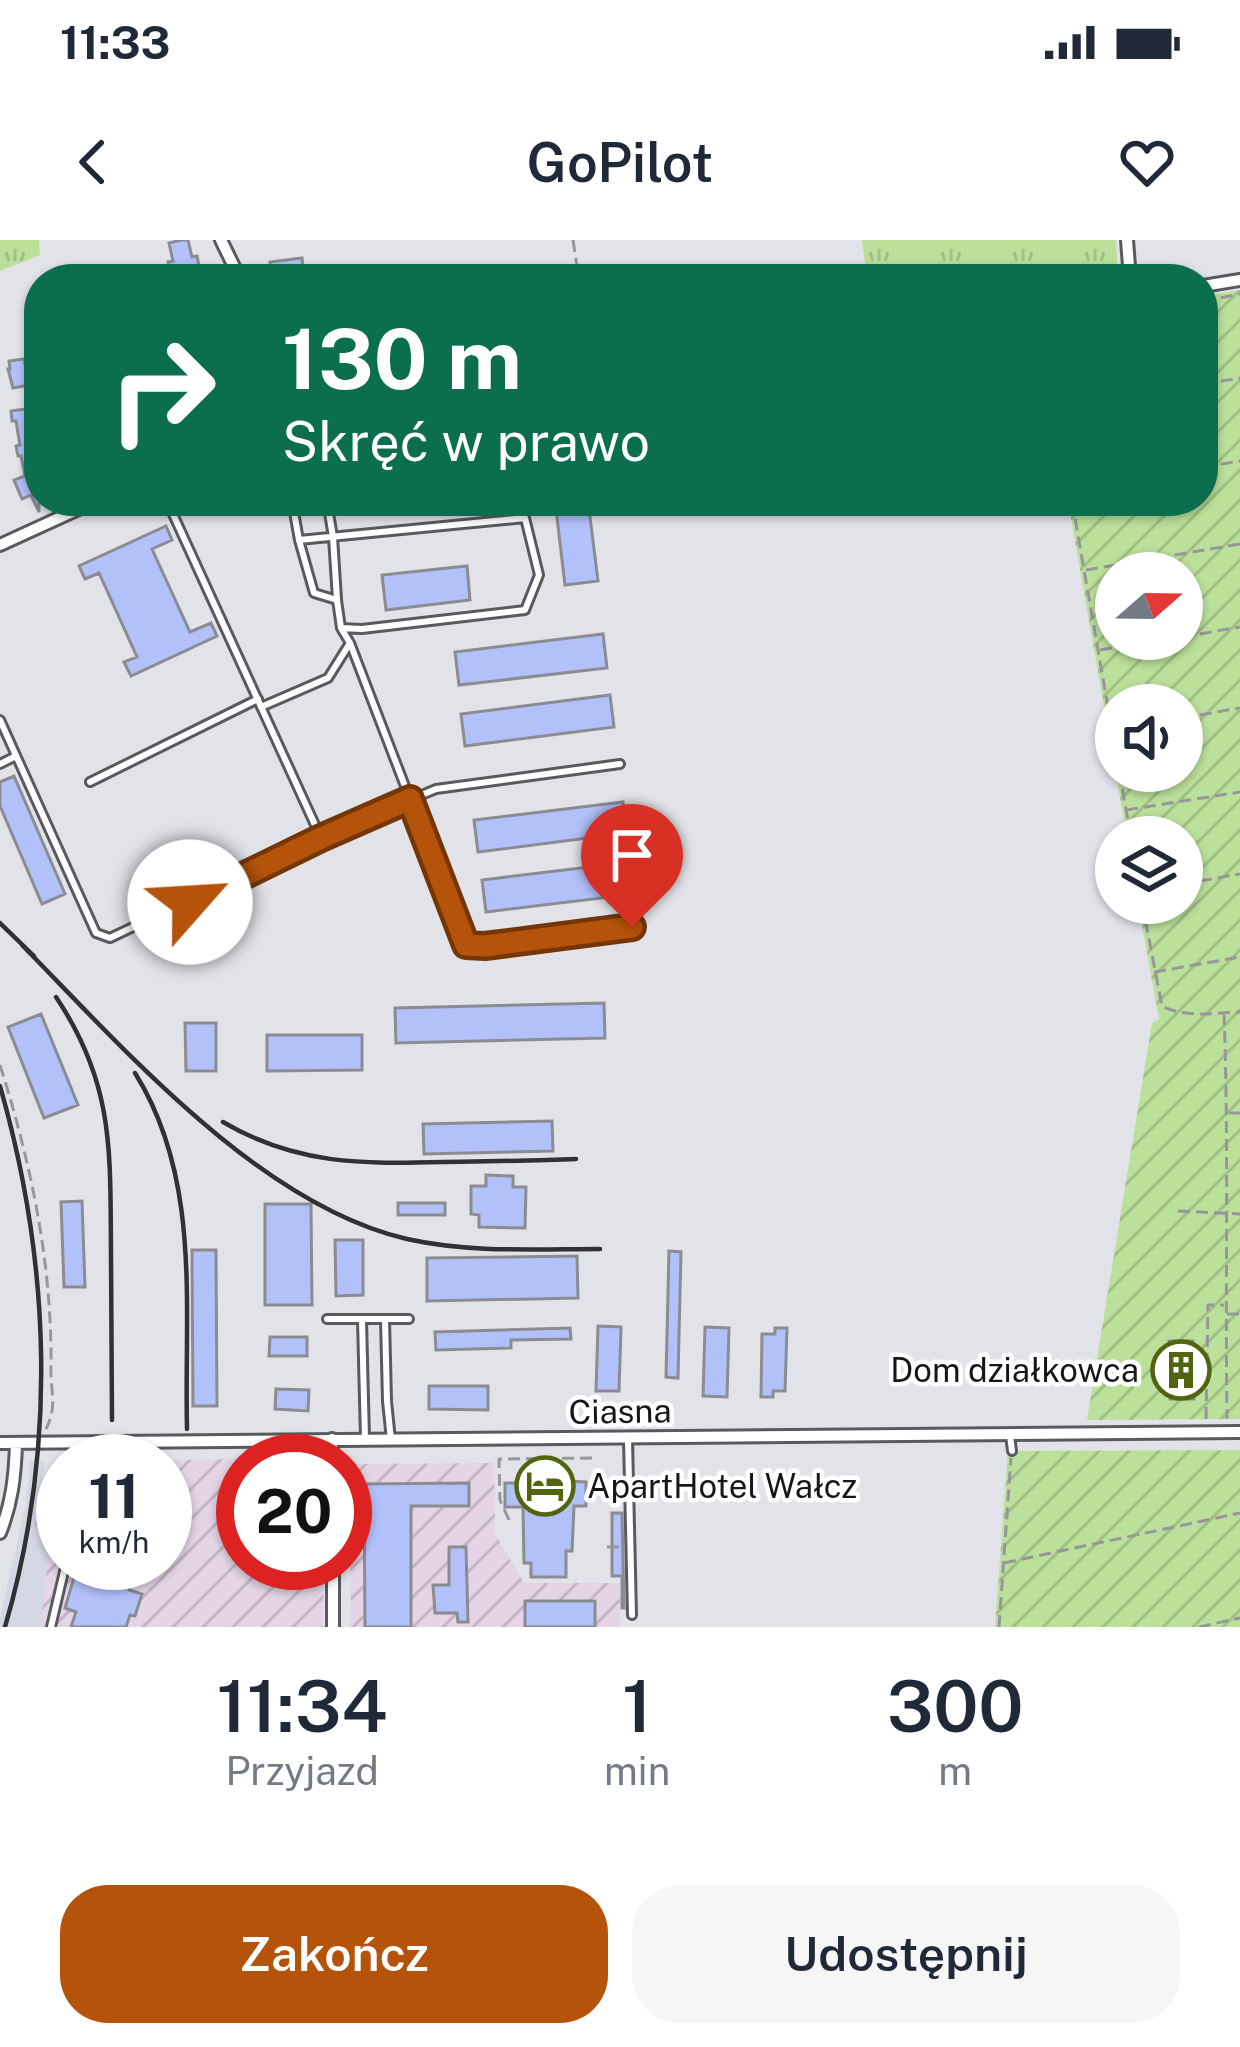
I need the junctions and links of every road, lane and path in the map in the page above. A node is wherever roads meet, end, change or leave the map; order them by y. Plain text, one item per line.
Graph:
1 (56, 516) edge
2 (173, 516) edge
3 (295, 516) edge
4 (330, 516) edge
5 (1075, 516) edge
6 (333, 537) junction
7 (299, 540) junction
8 (1240, 544) edge
9 (0, 545) edge
10 (1084, 570) junction
11 (337, 600) junction
12 (1240, 627) edge
13 (341, 628) junction
14 (1095, 633) edge
15 (1203, 633) edge
16 (350, 644) junction
17 (260, 703) junction
18 (1240, 709) edge
19 (1203, 715) edge
20 (0, 720) edge
21 (16, 756) junction
22 (0, 764) edge
23 (620, 764) dead end
24 (90, 782) dead end
25 (1123, 792) edge
26 (1240, 792) edge
27 (410, 799) junction
28 (1126, 811) junction
29 (1127, 816) edge
30 (321, 838) junction
31 (1240, 874) edge
32 (1203, 880) edge
33 (1146, 924) edge
34 (632, 927) dead end
35 (1240, 957) edge
36 (1154, 972) junction
37 (1240, 1012) edge
38 (1224, 1013) junction
39 (0, 1065) edge
40 (1228, 1113) junction
41 (1240, 1113) edge
42 (1178, 1211) dead end
43 (1225, 1214) junction
44 (1240, 1214) edge
45 (1226, 1305) junction
46 (1226, 1314) junction
47 (1240, 1314) edge
48 (327, 1319) dead end
49 (385, 1319) junction
50 (409, 1319) dead end
51 (362, 1320) junction
52 (1206, 1419) dead end
53 (1227, 1419) dead end
54 (1240, 1432) edge
55 (43, 1434) edge
56 (365, 1434) edge
57 (1010, 1436) junction
58 (628, 1438) junction
59 (372, 1439) edge
60 (391, 1439) junction
61 (216, 1441) edge
62 (0, 1443) edge
63 (16, 1444) junction
64 (1012, 1451) joint
65 (597, 1458) dead end
66 (545, 1459) junction
67 (545, 1480) dead end
68 (1240, 1514) edge
69 (509, 1520) dead end
70 (0, 1533) edge
71 (607, 1547) dead end
72 (631, 1547) junction
73 (1004, 1563) junction
74 (60, 1590) edge
75 (333, 1590) edge
76 (632, 1615) dead end
77 (1240, 1618) edge
78 (51, 1627) edge
79 (333, 1627) edge
80 (999, 1627) edge
81 (1199, 1627) edge

1 - 9 street
2 - 17 lane
3 - 7 lane
4 - 6 lane
5 - 10 path
6 - 7 lane
6 - 11 lane
6 - 13 lane
7 - 11 lane
8 - 10 path
10 - 14 path
11 - 13 lane
12 - 15 path
13 - 16 lane
16 - 17 lane
16 - 27 lane
17 - 24 lane
17 - 30 lane
18 - 19 path
20 - 21 lane
21 - 22 lane
21 - 30 lane
23 - 27 lane
25 - 28 path
26 - 28 path
27 - 30 lane
27 - 34 lane
28 - 29 path
31 - 32 path
33 - 36 path
35 - 36 path
36 - 38 path
37 - 38 path
38 - 40 path
39 - 55 path
40 - 41 path
40 - 43 path
42 - 43 path
43 - 44 path
43 - 45 path
45 - 46 path
45 - 52 path
46 - 47 path
46 - 53 path
48 - 51 lane
49 - 50 lane
49 - 51 lane
49 - 60 lane
51 - 56 lane
54 - 57 street, Ciasna
57 - 58 street, Ciasna
57 - 64 lane
58 - 60 street, Ciasna
58 - 72 lane
59 - 60 street, Ciasna
61 - 63 street, Ciasna
62 - 63 street, Ciasna
63 - 70 street
64 - 73 path
65 - 66 path
66 - 67 path
66 - 69 path
68 - 73 path
71 - 72 path
72 - 76 lane
73 - 80 path
74 - 78 lane
75 - 79 street
77 - 81 path

